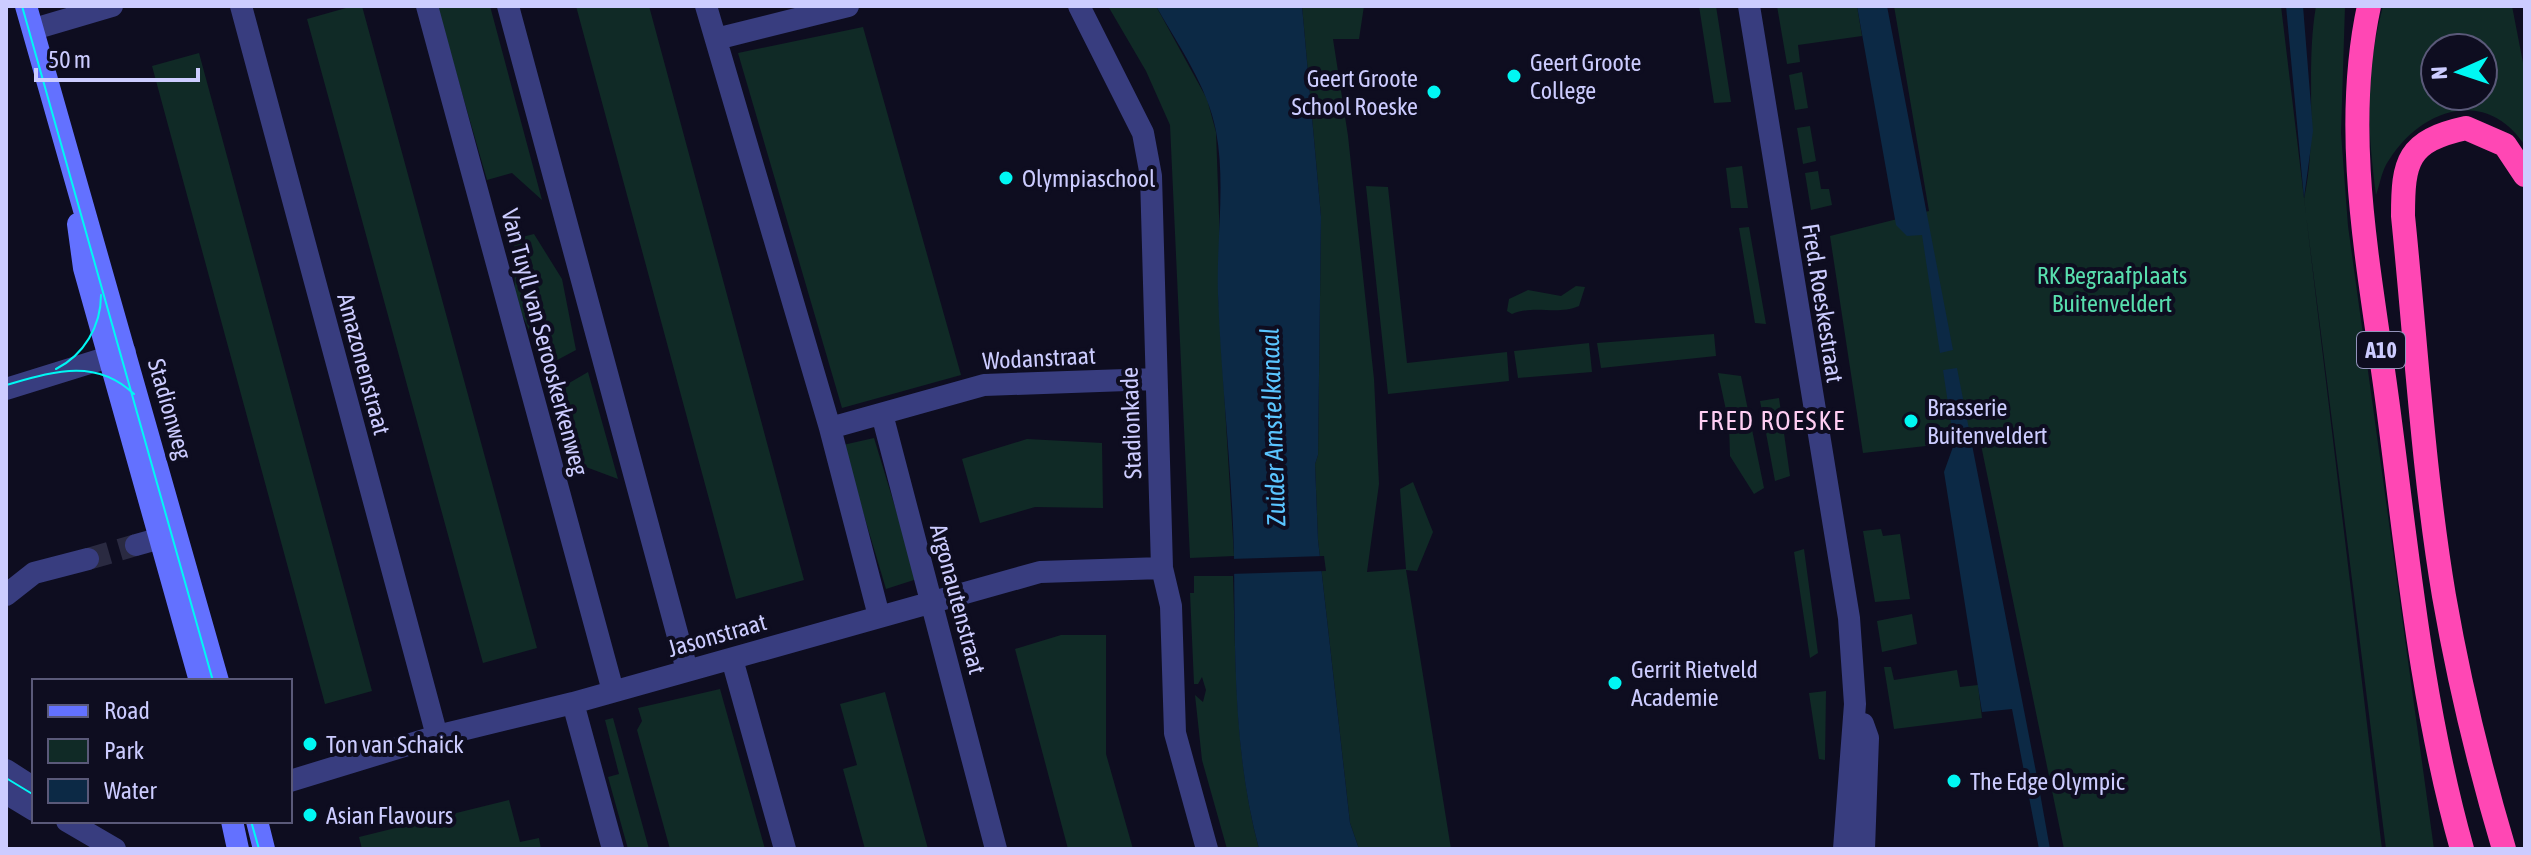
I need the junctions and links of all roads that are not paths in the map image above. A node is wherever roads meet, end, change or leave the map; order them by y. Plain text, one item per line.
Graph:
1 (28, 6) edge
2 (112, 6) edge
3 (241, 6) edge
4 (427, 6) edge
5 (508, 6) edge
6 (706, 6) edge
7 (848, 6) edge
8 (1079, 6) edge
9 (1749, 6) edge
10 (2369, 6) edge
11 (34, 29) junction
12 (716, 39) junction
13 (2525, 175) edge
14 (118, 354) junction
15 (1155, 379) junction
16 (6, 389) edge
17 (882, 414) junction
18 (830, 428) junction
19 (161, 538) junction
20 (136, 545) tunnel mouth
21 (88, 559) tunnel mouth
22 (1162, 568) junction
23 (6, 595) edge
24 (932, 601) junction
25 (879, 616) junction
26 (732, 659) junction
27 (687, 670) junction
28 (199, 679) edge
29 (217, 679) edge
30 (613, 691) junction
31 (573, 703) junction
32 (1855, 704) junction
33 (437, 736) junction
34 (6, 770) edge
35 (292, 780) edge
36 (32, 787) edge
37 (6, 793) edge
38 (32, 809) edge
39 (70, 823) edge
40 (232, 823) edge
41 (258, 823) edge
42 (102, 846) edge
43 (238, 849) edge
44 (264, 849) edge
45 (613, 849) edge
46 (785, 849) edge
47 (996, 849) edge
48 (1207, 849) edge
49 (1844, 849) edge
50 (1864, 849) edge
51 (2462, 849) edge
52 (2504, 849) edge

1 - 11 main road, Stadionweg
2 - 11 street
3 - 33 street, Amazonenstraat
4 - 30 street, Van Tuyll van Serooskerkenweg
5 - 27 street
6 - 12 street
7 - 12 street
8 - 15 street, Stadionkade
9 - 32 street, Fred. Roeskestraat
10 - 51 highway, A10
11 - 14 main road, Stadionweg
12 - 18 street
13 - 52 highway, A10
14 - 16 street
14 - 19 main road, Stadionweg
14 - 29 main road, Stadionweg
15 - 17 street, Wodanstraat
15 - 22 street, Stadionkade
17 - 18 street
17 - 24 street, Argonautenstraat
18 - 25 street
19 - 20 street
19 - 28 main road, Stadionweg
21 - 23 street
22 - 24 street, Jasonstraat
22 - 48 street, Stadionkade
24 - 25 street, Jasonstraat
24 - 47 street, Argonautenstraat
25 - 26 street, Jasonstraat
26 - 27 street, Jasonstraat
26 - 46 street
27 - 30 street, Jasonstraat
30 - 31 street, Jasonstraat
31 - 33 street, Jasonstraat
31 - 45 street
32 - 49 street, Fred. Roeskestraat
32 - 50 street, Fred. Roeskestraat
33 - 35 street, Jasonstraat
34 - 36 street
37 - 38 street
39 - 42 street
40 - 43 main road
41 - 44 main road

